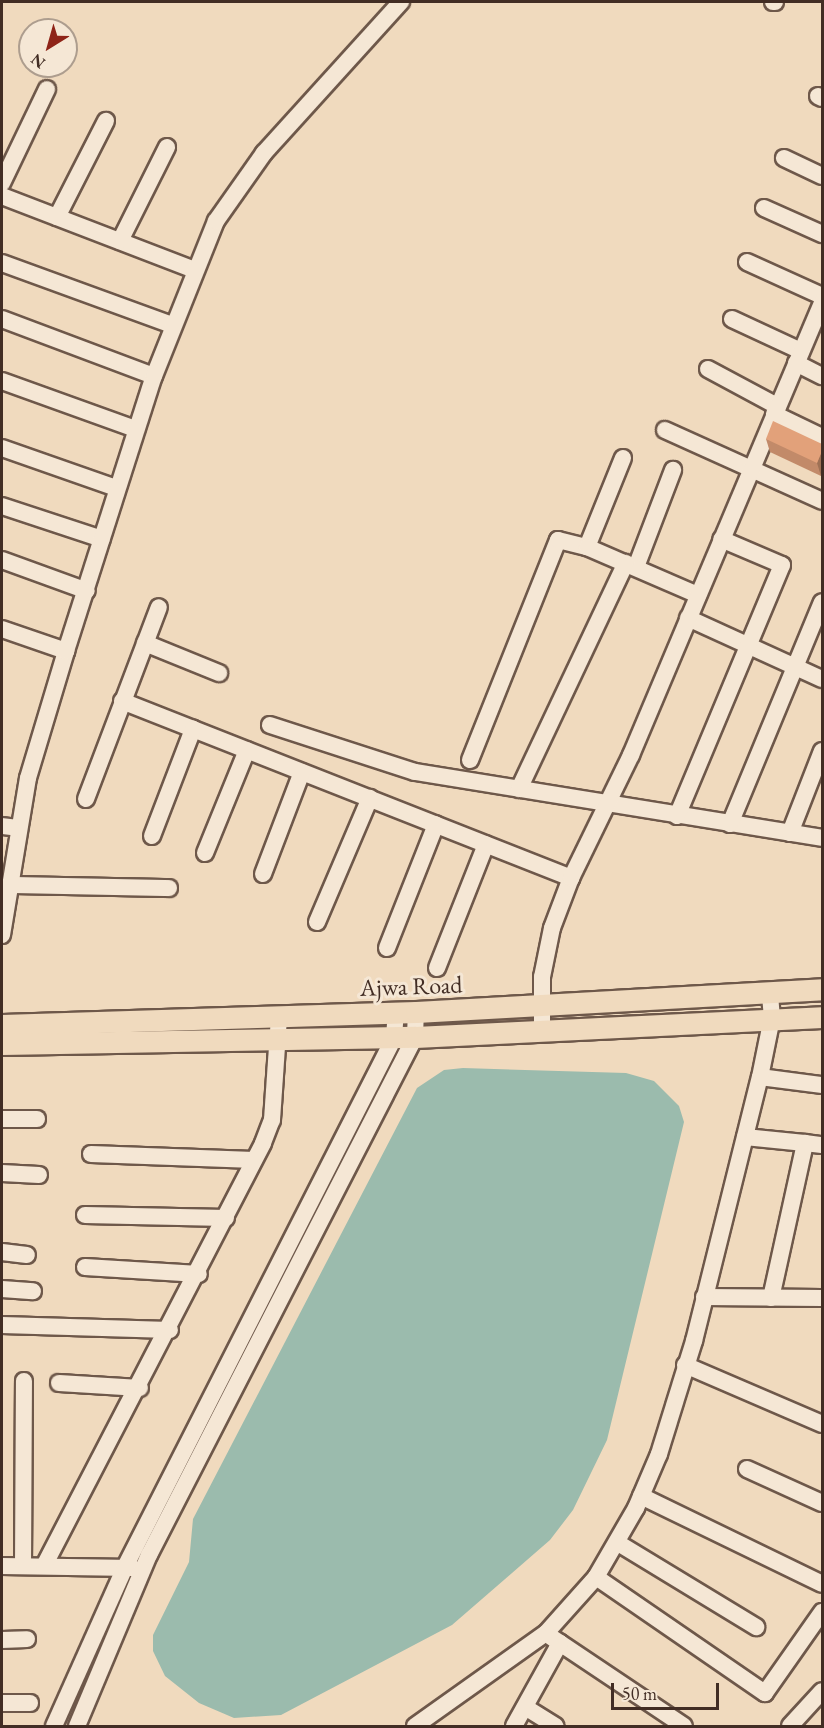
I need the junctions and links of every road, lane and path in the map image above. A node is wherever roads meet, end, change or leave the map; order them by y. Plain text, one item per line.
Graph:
1 (401, 2) edge
2 (47, 90) dead end
3 (106, 121) dead end
4 (167, 147) dead end
5 (784, 158) dead end
6 (822, 176) edge
7 (2, 183) edge
8 (2, 196) edge
9 (764, 208) dead end
10 (57, 217) junction
11 (822, 234) edge
12 (120, 241) junction
13 (747, 262) dead end
14 (2, 263) edge
15 (195, 270) junction
16 (822, 296) edge
17 (821, 310) edge
18 (2, 319) edge
19 (732, 319) dead end
20 (172, 325) junction
21 (799, 357) junction
22 (708, 369) dead end
23 (822, 375) edge
24 (154, 376) junction
25 (2, 381) edge
26 (775, 410) junction
27 (135, 429) junction
28 (665, 430) dead end
29 (822, 437) edge
30 (2, 448) edge
31 (623, 458) dead end
32 (750, 468) junction
33 (673, 470) dead end
34 (116, 488) junction
35 (821, 496) edge
36 (2, 506) edge
37 (102, 539) junction
38 (721, 539) junction
39 (587, 547) junction
40 (2, 560) edge
41 (631, 565) junction
42 (87, 591) junction
43 (698, 595) junction
44 (822, 602) edge
45 (159, 607) dead end
46 (688, 618) junction
47 (2, 629) edge
48 (145, 643) junction
49 (746, 644) junction
50 (66, 651) junction
51 (794, 666) junction
52 (219, 673) dead end
53 (822, 679) edge
54 (122, 701) junction
55 (270, 725) dead end
56 (193, 729) junction
57 (247, 750) junction
58 (822, 751) edge
59 (470, 760) dead end
60 (302, 772) junction
61 (519, 789) junction
62 (370, 798) junction
63 (86, 799) dead end
64 (608, 806) junction
65 (677, 816) junction
66 (436, 824) junction
67 (730, 824) junction
68 (10, 827) edge
69 (790, 833) junction
70 (152, 836) dead end
71 (822, 838) edge
72 (486, 844) junction
73 (205, 853) dead end
74 (263, 874) dead end
75 (571, 878) junction
76 (9, 885) junction
77 (169, 888) dead end
78 (317, 922) dead end
79 (2, 935) edge
80 (387, 948) dead end
81 (437, 969) dead end
82 (822, 989) edge
83 (770, 993) junction
84 (541, 1005) junction
85 (406, 1012) junction
86 (279, 1016) junction
87 (822, 1017) edge
88 (772, 1018) junction
89 (2, 1025) edge
90 (542, 1030) junction
91 (405, 1038) junction
92 (280, 1039) junction
93 (2, 1044) edge
94 (760, 1077) junction
95 (822, 1085) edge
96 (2, 1119) edge
97 (38, 1119) dead end
98 (745, 1137) junction
99 (805, 1143) junction
100 (822, 1144) edge
101 (91, 1154) dead end
102 (254, 1160) junction
103 (2, 1173) edge
104 (39, 1175) dead end
105 (85, 1215) dead end
106 (226, 1218) junction
107 (2, 1252) edge
108 (27, 1255) dead end
109 (85, 1266) dead end
110 (199, 1274) junction
111 (2, 1289) edge
112 (33, 1291) dead end
113 (704, 1297) junction
114 (822, 1297) edge
115 (771, 1298) junction
116 (2, 1325) edge
117 (170, 1330) junction
118 (685, 1365) junction
119 (24, 1381) dead end
120 (59, 1383) dead end
121 (140, 1388) junction
122 (822, 1424) edge
123 (747, 1469) dead end
124 (641, 1496) junction
125 (822, 1503) edge
126 (618, 1542) junction
127 (2, 1566) edge
128 (23, 1566) junction
129 (44, 1566) junction
130 (125, 1567) junction
131 (143, 1569) junction
132 (596, 1577) junction
133 (822, 1584) edge
134 (822, 1612) edge
135 (756, 1627) dead end
136 (546, 1633) junction
137 (2, 1640) edge
138 (27, 1640) dead end
139 (560, 1643) junction
140 (822, 1691) edge
141 (2, 1703) edge
142 (30, 1703) dead end
143 (525, 1707) junction
144 (54, 1726) edge
145 (77, 1726) edge
146 (415, 1726) edge
147 (514, 1726) edge
148 (555, 1726) edge
149 (684, 1726) edge
150 (790, 1726) edge

1 - 15 street
2 - 7 street
3 - 10 street
4 - 12 street
5 - 6 street
8 - 10 street
9 - 11 street
10 - 12 street
12 - 15 street
13 - 16 street
14 - 20 street
15 - 20 street
17 - 21 street
18 - 24 street
19 - 21 street
20 - 24 street
21 - 23 street
21 - 26 street
22 - 26 street
24 - 27 street
25 - 27 street
26 - 29 street
26 - 32 street
27 - 34 street
28 - 32 street
30 - 34 street
31 - 39 street
32 - 35 street
32 - 38 street
33 - 41 street
34 - 37 street
36 - 37 street
37 - 42 street
38 - 43 street
38 - 49 street
39 - 41 street
39 - 59 street
40 - 42 street
41 - 43 street
41 - 61 street
42 - 50 street
43 - 46 street
44 - 51 street
45 - 48 street
46 - 49 street
46 - 64 street
47 - 50 street
48 - 52 street
48 - 54 street
49 - 51 street
49 - 65 street
50 - 68 street
51 - 53 street
51 - 67 street
54 - 56 street
54 - 63 street
55 - 61 street
56 - 57 street
56 - 70 street
57 - 60 street
57 - 73 street
58 - 69 street
60 - 62 street
60 - 74 street
61 - 64 street
62 - 66 street
62 - 78 street
64 - 65 street
64 - 75 street
65 - 67 street
66 - 72 street
66 - 80 street
67 - 69 street
68 - 76 street
69 - 71 street
72 - 75 street
72 - 81 street
75 - 84 street
76 - 77 street
76 - 79 street
82 - 83 main road, Ajwa Road
83 - 84 main road, Ajwa Road
83 - 88 street
84 - 85 main road, Ajwa Road
84 - 90 street
85 - 86 main road, Ajwa Road
85 - 91 street
86 - 89 main road, Ajwa Road
86 - 92 street
87 - 88 main road, Ajwa Road
88 - 90 main road, Ajwa Road
88 - 94 street
90 - 91 main road, Ajwa Road
91 - 92 main road, Ajwa Road
91 - 130 street
91 - 131 street
92 - 93 main road, Ajwa Road
92 - 102 street
94 - 95 street
94 - 98 street
96 - 97 street
98 - 99 street
98 - 113 street
99 - 100 street
99 - 115 street
101 - 102 street
102 - 106 street
103 - 104 street
105 - 106 street
106 - 110 street
107 - 108 street
109 - 110 street
110 - 117 street
111 - 112 street
113 - 115 street
113 - 118 street
114 - 115 street
116 - 117 street
117 - 121 street
118 - 122 street
118 - 124 street
119 - 128 street
120 - 121 street
121 - 129 street
123 - 125 street
124 - 126 street
124 - 133 street
126 - 132 street
126 - 135 street
127 - 128 street
128 - 129 street
129 - 130 street
130 - 131 street
130 - 144 street
131 - 145 street
132 - 134 street
132 - 136 street
136 - 139 street
136 - 146 street
137 - 138 street
139 - 143 street
139 - 149 street
140 - 150 street
141 - 142 street
143 - 147 street
143 - 148 street

